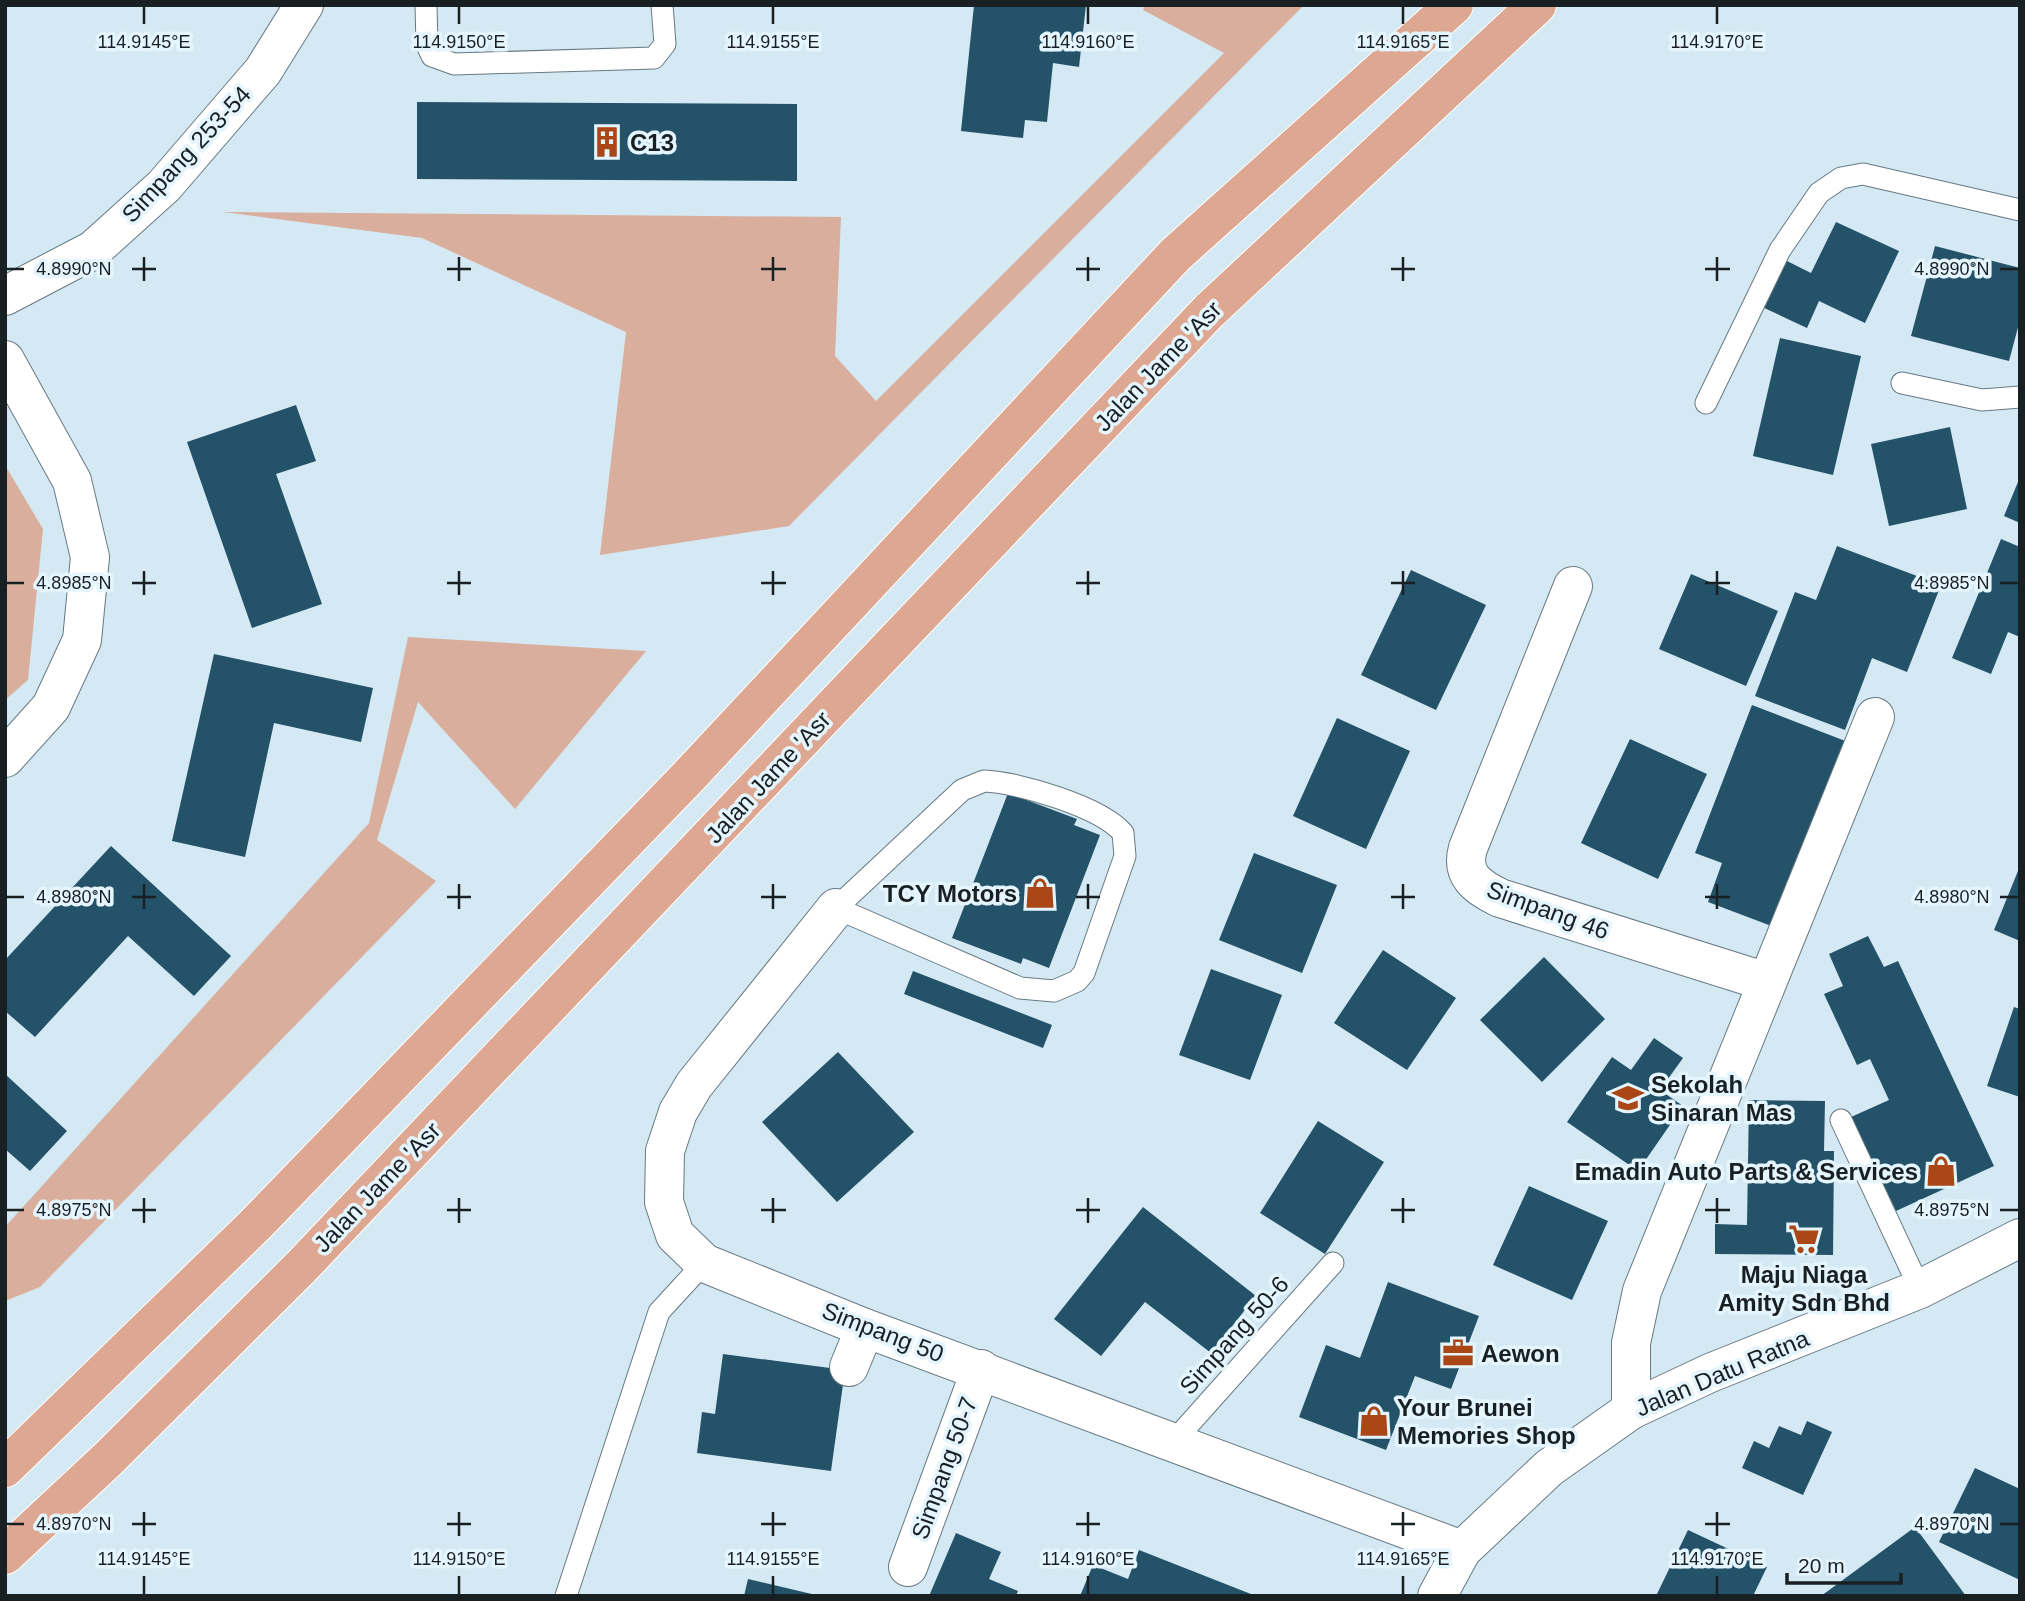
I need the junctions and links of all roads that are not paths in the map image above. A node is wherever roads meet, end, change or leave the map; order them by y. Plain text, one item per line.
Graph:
1 (304, 5) edge
2 (426, 5) edge
3 (662, 5) edge
4 (1454, 5) edge
5 (1537, 5) edge
6 (2020, 210) edge
7 (5, 296) edge
8 (5, 360) edge
9 (1902, 383) dead end
10 (2020, 397) edge
11 (1706, 403) dead end
12 (1573, 586) dead end
13 (1875, 717) dead end
14 (5, 758) edge
15 (836, 908) junction
16 (1767, 982) junction
17 (1841, 1120) dead end
18 (2020, 1238) edge
19 (704, 1263) junction
20 (1333, 1263) dead end
21 (1920, 1289) junction
22 (865, 1328) junction
23 (849, 1367) dead end
24 (981, 1369) junction
25 (1631, 1410) junction
26 (1174, 1441) junction
27 (5, 1468) edge
28 (1462, 1550) junction
29 (5, 1555) edge
30 (908, 1567) dead end
31 (566, 1596) edge
32 (1437, 1596) edge

1 - 7 street, Simpang 253-54
2 - 3 lane
4 - 27 main road
5 - 29 main road, Jalan Jame 'Asr
6 - 11 lane
8 - 14 street
9 - 10 lane
12 - 16 street, Simpang 46
13 - 16 street
15 - 15 lane
15 - 19 street, Simpang 50
16 - 25 street
17 - 21 lane
18 - 21 street, Jalan Datu Ratna
19 - 22 street, Simpang 50
19 - 31 lane
20 - 26 lane, Simpang 50-6
21 - 25 street, Jalan Datu Ratna
22 - 23 street
22 - 24 street, Simpang 50
24 - 26 street, Simpang 50
24 - 30 street, Simpang 50-7
25 - 28 street, Jalan Datu Ratna
26 - 28 street, Simpang 50
28 - 32 street, Jalan Datu Ratna

